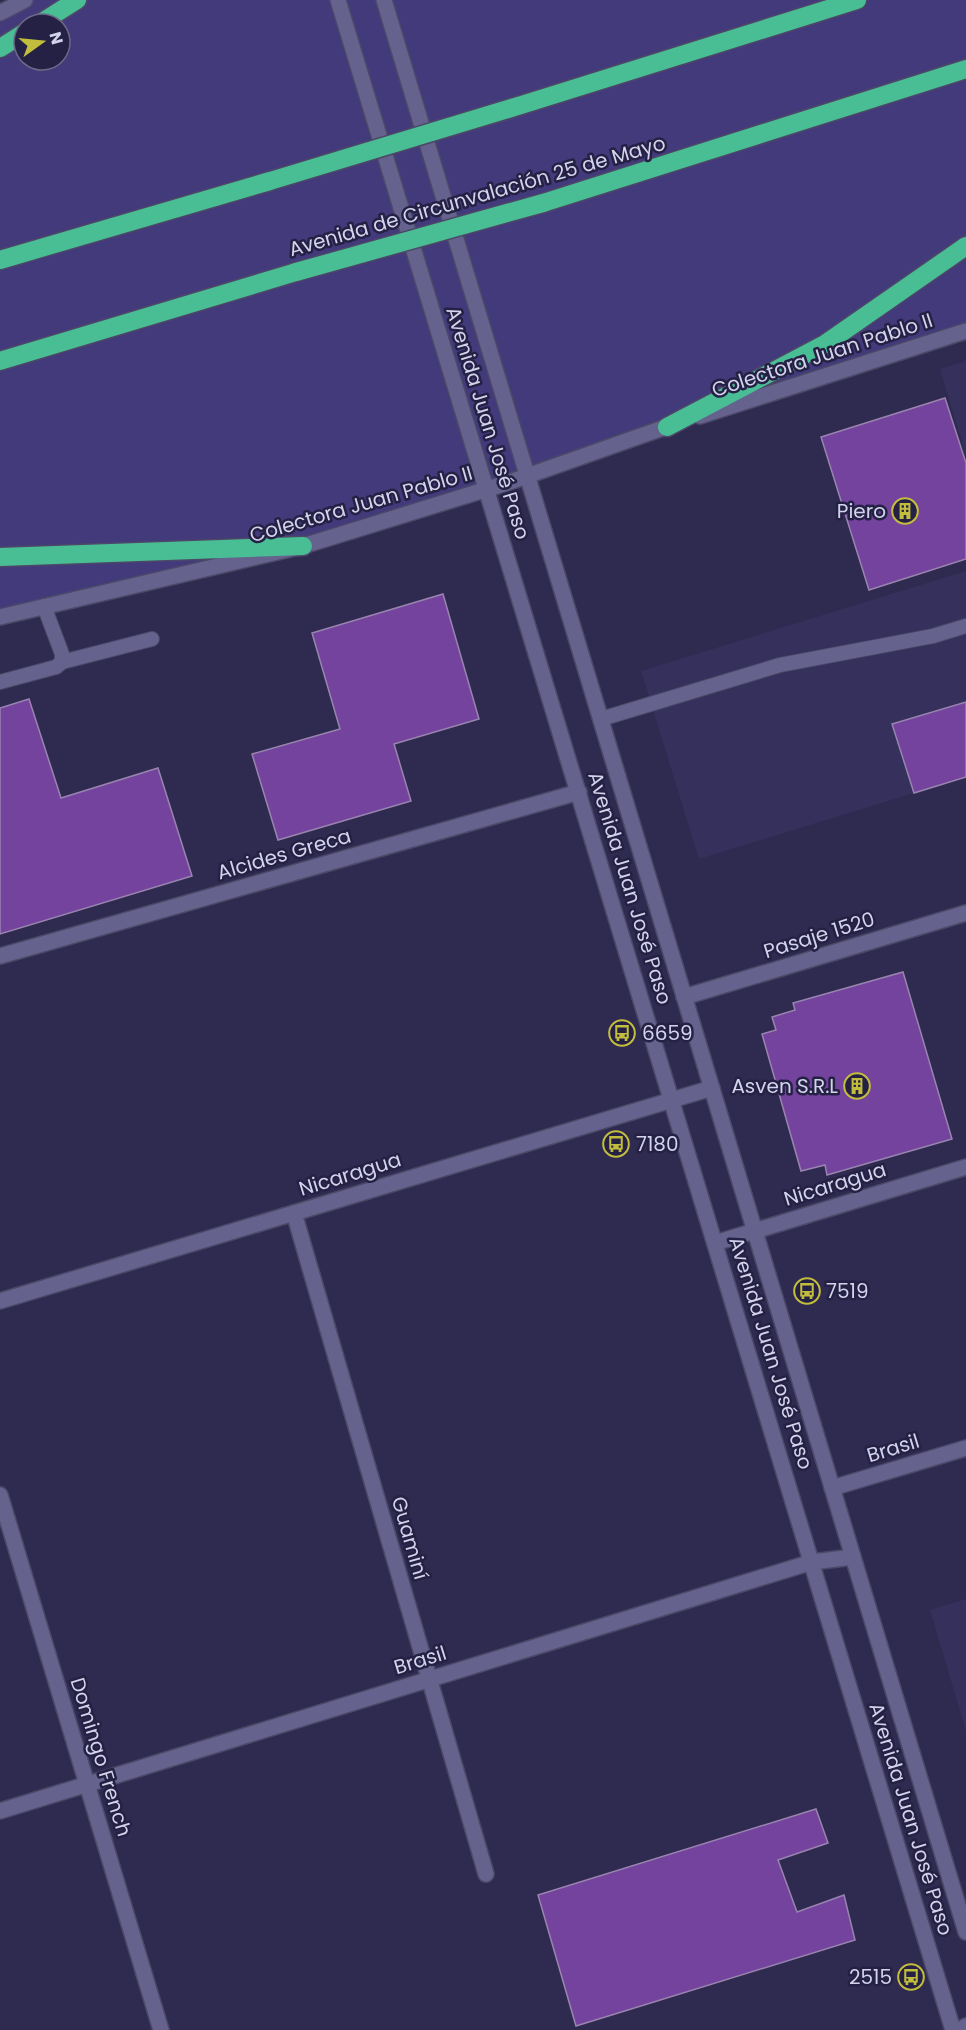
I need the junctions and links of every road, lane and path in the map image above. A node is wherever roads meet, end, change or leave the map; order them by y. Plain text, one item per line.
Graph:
1 (25, 0) edge
2 (77, 0) edge
3 (338, 0) edge
4 (384, 0) edge
5 (858, 0) edge
6 (58, 12) edge
7 (0, 13) edge
8 (966, 69) edge
9 (966, 246) edge
10 (0, 260) edge
11 (966, 331) edge
12 (0, 361) edge
13 (668, 427) junction
14 (528, 476) junction
15 (486, 490) junction
16 (303, 546) junction
17 (0, 557) edge
18 (44, 606) junction
19 (0, 617) edge
20 (966, 626) edge
21 (152, 639) dead end
22 (62, 662) junction
23 (0, 682) edge
24 (601, 719) junction
25 (579, 792) junction
26 (966, 913) edge
27 (0, 956) edge
28 (684, 997) junction
29 (712, 1088) junction
30 (672, 1100) junction
31 (966, 1167) edge
32 (294, 1213) junction
33 (755, 1231) junction
34 (715, 1243) junction
35 (0, 1301) edge
36 (966, 1448) edge
37 (832, 1488) junction
38 (0, 1495) edge
39 (853, 1557) junction
40 (812, 1562) junction
41 (429, 1679) junction
42 (87, 1784) junction
43 (0, 1811) edge
44 (486, 1874) dead end
45 (966, 1932) edge
46 (966, 2026) edge
47 (161, 2030) edge
48 (953, 2030) edge
49 (959, 2030) edge

1 - 7 main road
2 - 6 highway
3 - 15 main road, Avenida Juan José Paso
4 - 14 main road, Avenida Juan José Paso
5 - 10 highway, bridge
8 - 12 highway, Avenida de Circunvalación 25 de Mayo, bridge
9 - 13 highway
11 - 13 main road, Colectora Juan Pablo II
13 - 14 main road, Colectora Juan Pablo II
14 - 15 main road, Colectora Juan Pablo II
14 - 24 main road, Avenida Juan José Paso
15 - 16 main road, Colectora Juan Pablo II
15 - 25 main road, Avenida Juan José Paso
16 - 17 highway
16 - 18 main road, Colectora Juan Pablo II
18 - 19 main road, Colectora Juan Pablo II
18 - 22 lane
20 - 24 lane
21 - 22 lane
22 - 23 lane
24 - 28 main road, Avenida Juan José Paso
25 - 27 main road, Alcides Greca
25 - 30 main road, Avenida Juan José Paso
26 - 28 main road, Pasaje 1520
28 - 29 main road, Avenida Juan José Paso
29 - 30 main road, Nicaragua
29 - 33 main road, Avenida Juan José Paso
30 - 32 main road, Nicaragua
30 - 34 main road, Avenida Juan José Paso
31 - 33 main road, Nicaragua
32 - 35 main road, Nicaragua
32 - 41 main road, Guaminí
33 - 34 main road, Nicaragua
33 - 37 main road, Avenida Juan José Paso
34 - 40 main road, Avenida Juan José Paso
36 - 37 main road, Brasil
37 - 39 main road, Avenida Juan José Paso
38 - 42 main road, Domingo French
39 - 40 main road, Brasil
39 - 45 main road, Avenida Juan José Paso
40 - 41 main road, Brasil
40 - 48 main road, Avenida Juan José Paso
41 - 42 main road, Brasil
41 - 44 main road, Guaminí
42 - 43 main road, Brasil
42 - 47 main road, Domingo French
46 - 49 main road

